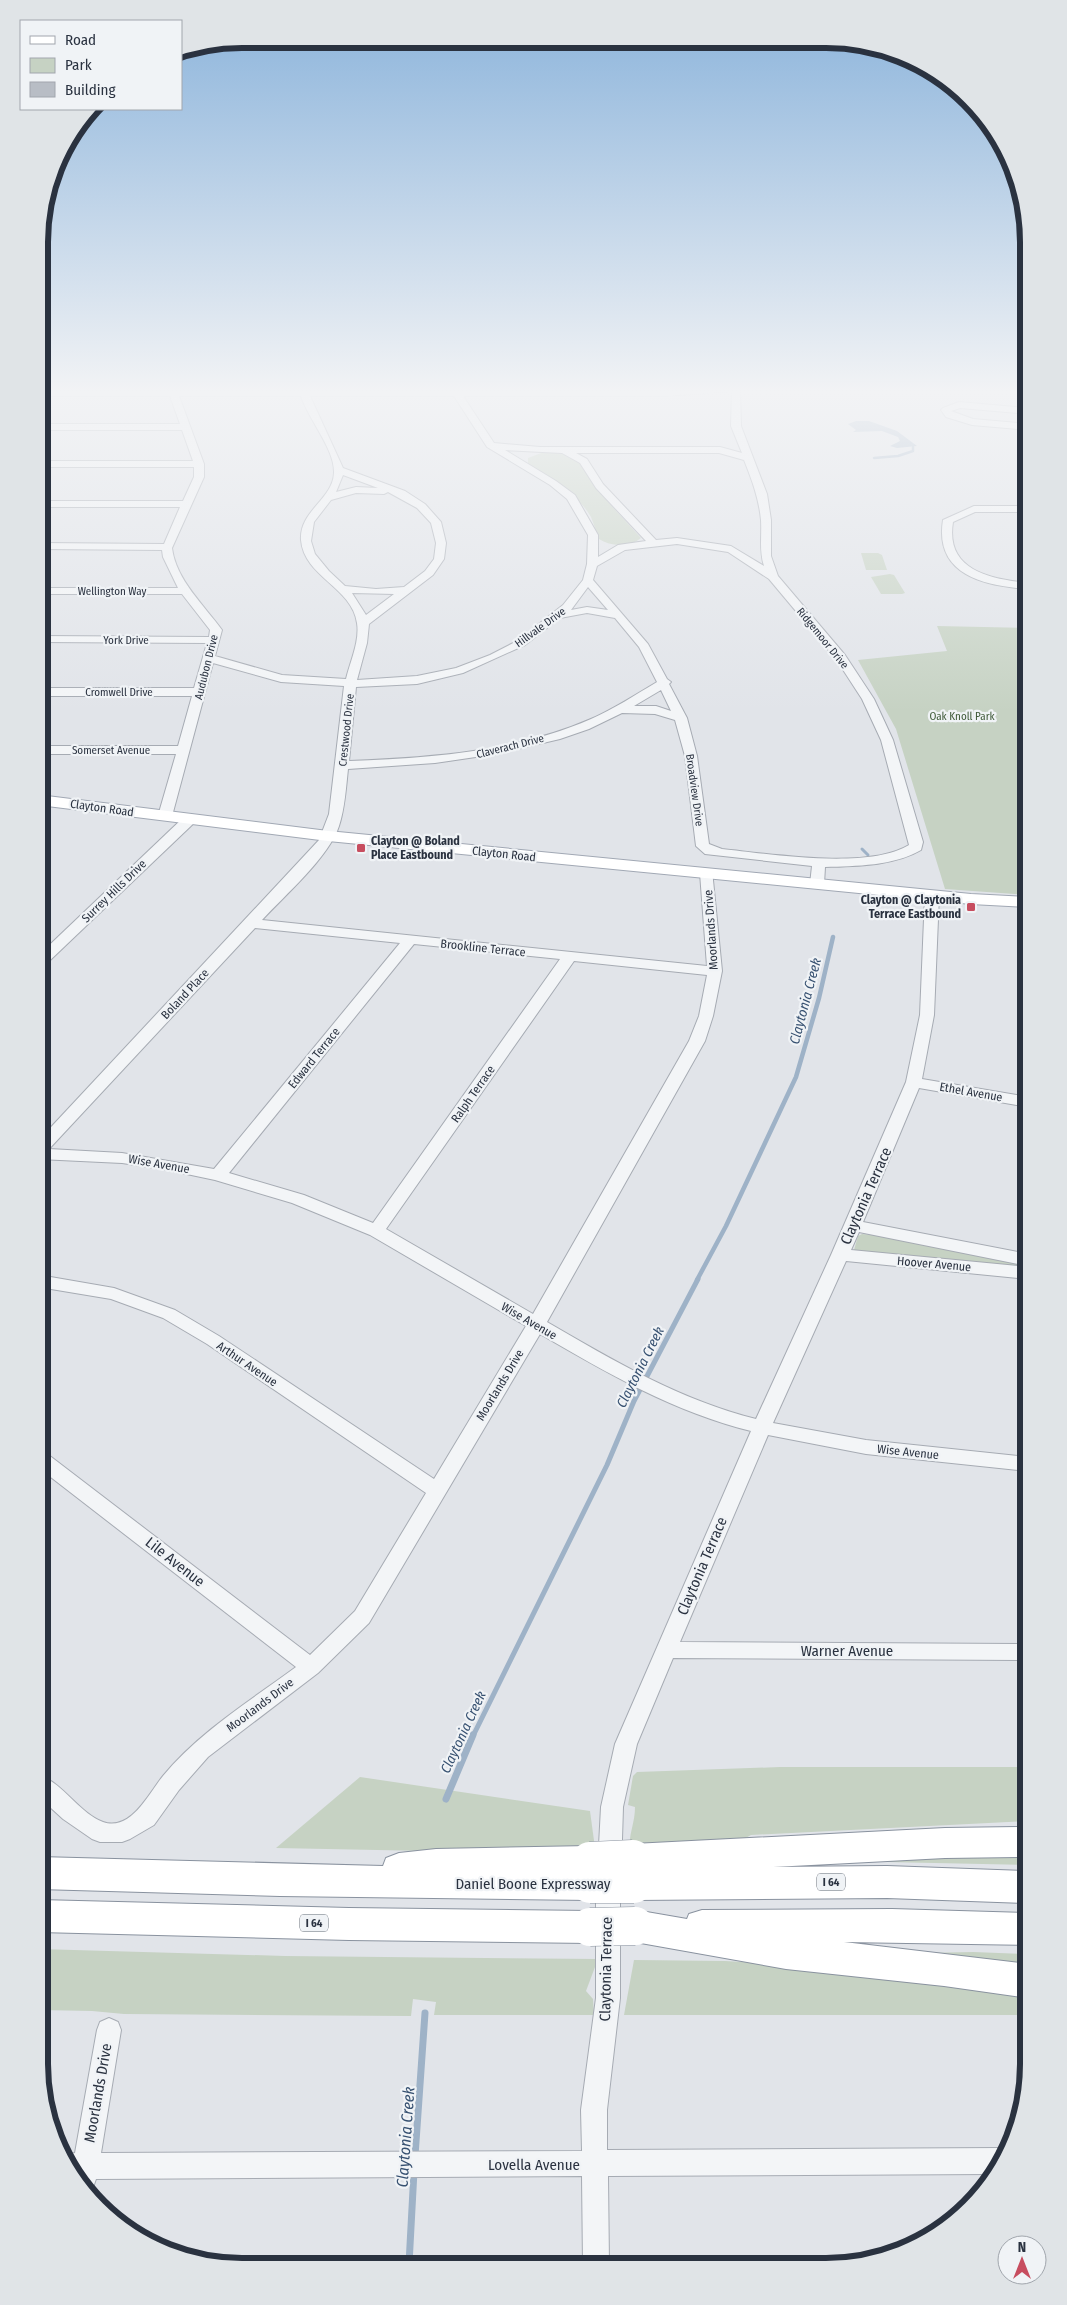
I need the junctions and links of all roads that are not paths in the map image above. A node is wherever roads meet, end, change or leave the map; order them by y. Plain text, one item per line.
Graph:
1 (191, 498) edge
2 (331, 498) edge
3 (407, 498) edge
4 (571, 498) edge
5 (611, 498) edge
6 (762, 498) edge
7 (326, 499) joint
8 (48, 504) edge
9 (188, 504) junction
10 (1020, 509) edge
11 (592, 540) junction
12 (652, 542) junction
13 (756, 545) junction
14 (48, 546) edge
15 (166, 547) junction
16 (622, 547) junction
17 (731, 549) junction
18 (592, 564) junction
19 (773, 577) junction
20 (588, 580) junction
21 (1020, 585) edge
22 (343, 589) junction
23 (407, 590) junction
24 (48, 591) edge
25 (185, 591) junction
26 (559, 615) junction
27 (620, 616) junction
28 (363, 623) junction
29 (48, 640) edge
30 (213, 640) junction
31 (208, 658) junction
32 (665, 682) junction
33 (351, 684) junction
34 (48, 692) edge
35 (199, 692) junction
36 (619, 710) junction
37 (681, 718) junction
38 (48, 750) edge
39 (184, 750) junction
40 (342, 765) junction
41 (48, 801) edge
42 (165, 816) junction
43 (189, 820) junction
44 (328, 836) junction
45 (818, 863) junction
46 (706, 873) junction
47 (817, 884) junction
48 (932, 895) junction
49 (971, 899) junction
50 (1020, 902) edge
51 (1020, 908) edge
52 (251, 923) junction
53 (410, 940) junction
54 (48, 954) edge
55 (570, 957) junction
56 (715, 971) junction
57 (914, 1082) junction
58 (1020, 1101) edge
59 (48, 1140) edge
60 (48, 1154) edge
61 (218, 1175) junction
62 (853, 1225) junction
63 (376, 1231) junction
64 (840, 1255) junction
65 (1020, 1258) edge
66 (1020, 1272) edge
67 (48, 1283) edge
68 (536, 1325) junction
69 (762, 1427) junction
70 (1020, 1463) edge
71 (48, 1465) edge
72 (436, 1490) junction
73 (666, 1650) junction
74 (1020, 1652) edge
75 (311, 1667) junction
76 (48, 1792) edge
77 (1020, 1842) edge
78 (634, 1872) junction
79 (48, 1873) edge
80 (1020, 1887) edge
81 (48, 1916) edge
82 (635, 1926) junction
83 (1020, 1929) edge
84 (1020, 1980) edge
85 (109, 2030) dead end
86 (992, 2161) edge
87 (594, 2164) junction
88 (445, 2165) joint
89 (79, 2169) edge
90 (82, 2173) edge
91 (596, 2258) edge

1 - 9 street
2 - 7 street
3 - 23 street
4 - 11 street, Hillvale Drive
5 - 12 street
6 - 13 street, Ridgemoor Drive
7 - 22 street
8 - 9 street
9 - 15 street
10 - 21 street
11 - 16 street
11 - 18 street, Hillvale Drive
12 - 16 street
12 - 17 street
13 - 17 street
13 - 19 street, Ridgemoor Drive
14 - 15 street
15 - 25 street, Audubon Drive
16 - 18 street
17 - 19 street
18 - 20 street, Hillvale Drive
19 - 45 street, Ridgemoor Drive
20 - 26 street, Hillvale Drive
20 - 27 street, Broadview Drive
22 - 23 street
22 - 28 street
23 - 28 street
24 - 25 street, Wellington Way
25 - 30 street, Audubon Drive
26 - 27 street
26 - 33 street, Hillvale Drive
27 - 32 street, Broadview Drive
28 - 33 street, Crestwood Drive
29 - 30 street, York Drive
30 - 31 street, Audubon Drive
31 - 33 street, Hillvale Drive
31 - 35 street, Audubon Drive
32 - 36 street, Claverach Drive
32 - 37 street, Broadview Drive
33 - 40 street, Crestwood Drive
34 - 35 street, Cromwell Drive
35 - 39 street, Audubon Drive
36 - 37 street
36 - 40 street, Claverach Drive
37 - 45 street, Broadview Drive
38 - 39 street, Somerset Avenue
39 - 42 street, Audubon Drive
40 - 44 street, Crestwood Drive
41 - 42 main road, Clayton Road
42 - 43 main road, Clayton Road
43 - 44 main road, Clayton Road
43 - 54 street, Surrey Hills Drive
44 - 46 main road, Clayton Road
44 - 52 street, Boland Place
45 - 47 street
46 - 47 main road, Clayton Road
46 - 56 street, Moorlands Drive
47 - 48 main road, Clayton Road
48 - 49 main road, Clayton Road
48 - 57 street, Claytonia Terrace
49 - 50 main road, Clayton Road
49 - 51 main road, Clayton Road
52 - 53 street, Brookline Terrace
52 - 59 street, Boland Place
53 - 55 street, Brookline Terrace
53 - 61 street, Edward Terrace
55 - 56 street, Brookline Terrace
55 - 63 street, Ralph Terrace
56 - 68 street, Moorlands Drive
57 - 58 street, Ethel Avenue
57 - 62 street, Claytonia Terrace
60 - 61 street, Wise Avenue
61 - 63 street, Wise Avenue
62 - 64 street, Claytonia Terrace
62 - 65 street, Hoover Avenue
63 - 68 street, Wise Avenue
64 - 66 street, Hoover Avenue
64 - 69 street, Claytonia Terrace
67 - 72 street, Arthur Avenue
68 - 69 street, Wise Avenue
68 - 72 street, Moorlands Drive
69 - 70 street, Wise Avenue
69 - 73 street, Claytonia Terrace
71 - 75 street, Lile Avenue
72 - 75 street, Moorlands Drive
73 - 74 street, Warner Avenue
73 - 87 street, Claytonia Terrace
75 - 76 street, Moorlands Drive
77 - 78 highway
78 - 79 highway, Daniel Boone Expressway / I 64, bridge
78 - 80 highway, Daniel Boone Expressway / I 64
81 - 82 highway, I 64, bridge
82 - 83 highway, I 64
82 - 84 highway
85 - 89 street, Moorlands Drive
86 - 87 street, Lovella Avenue
87 - 88 street, Lovella Avenue
87 - 91 street, Claytonia Terrace
88 - 90 street, Lovella Avenue

